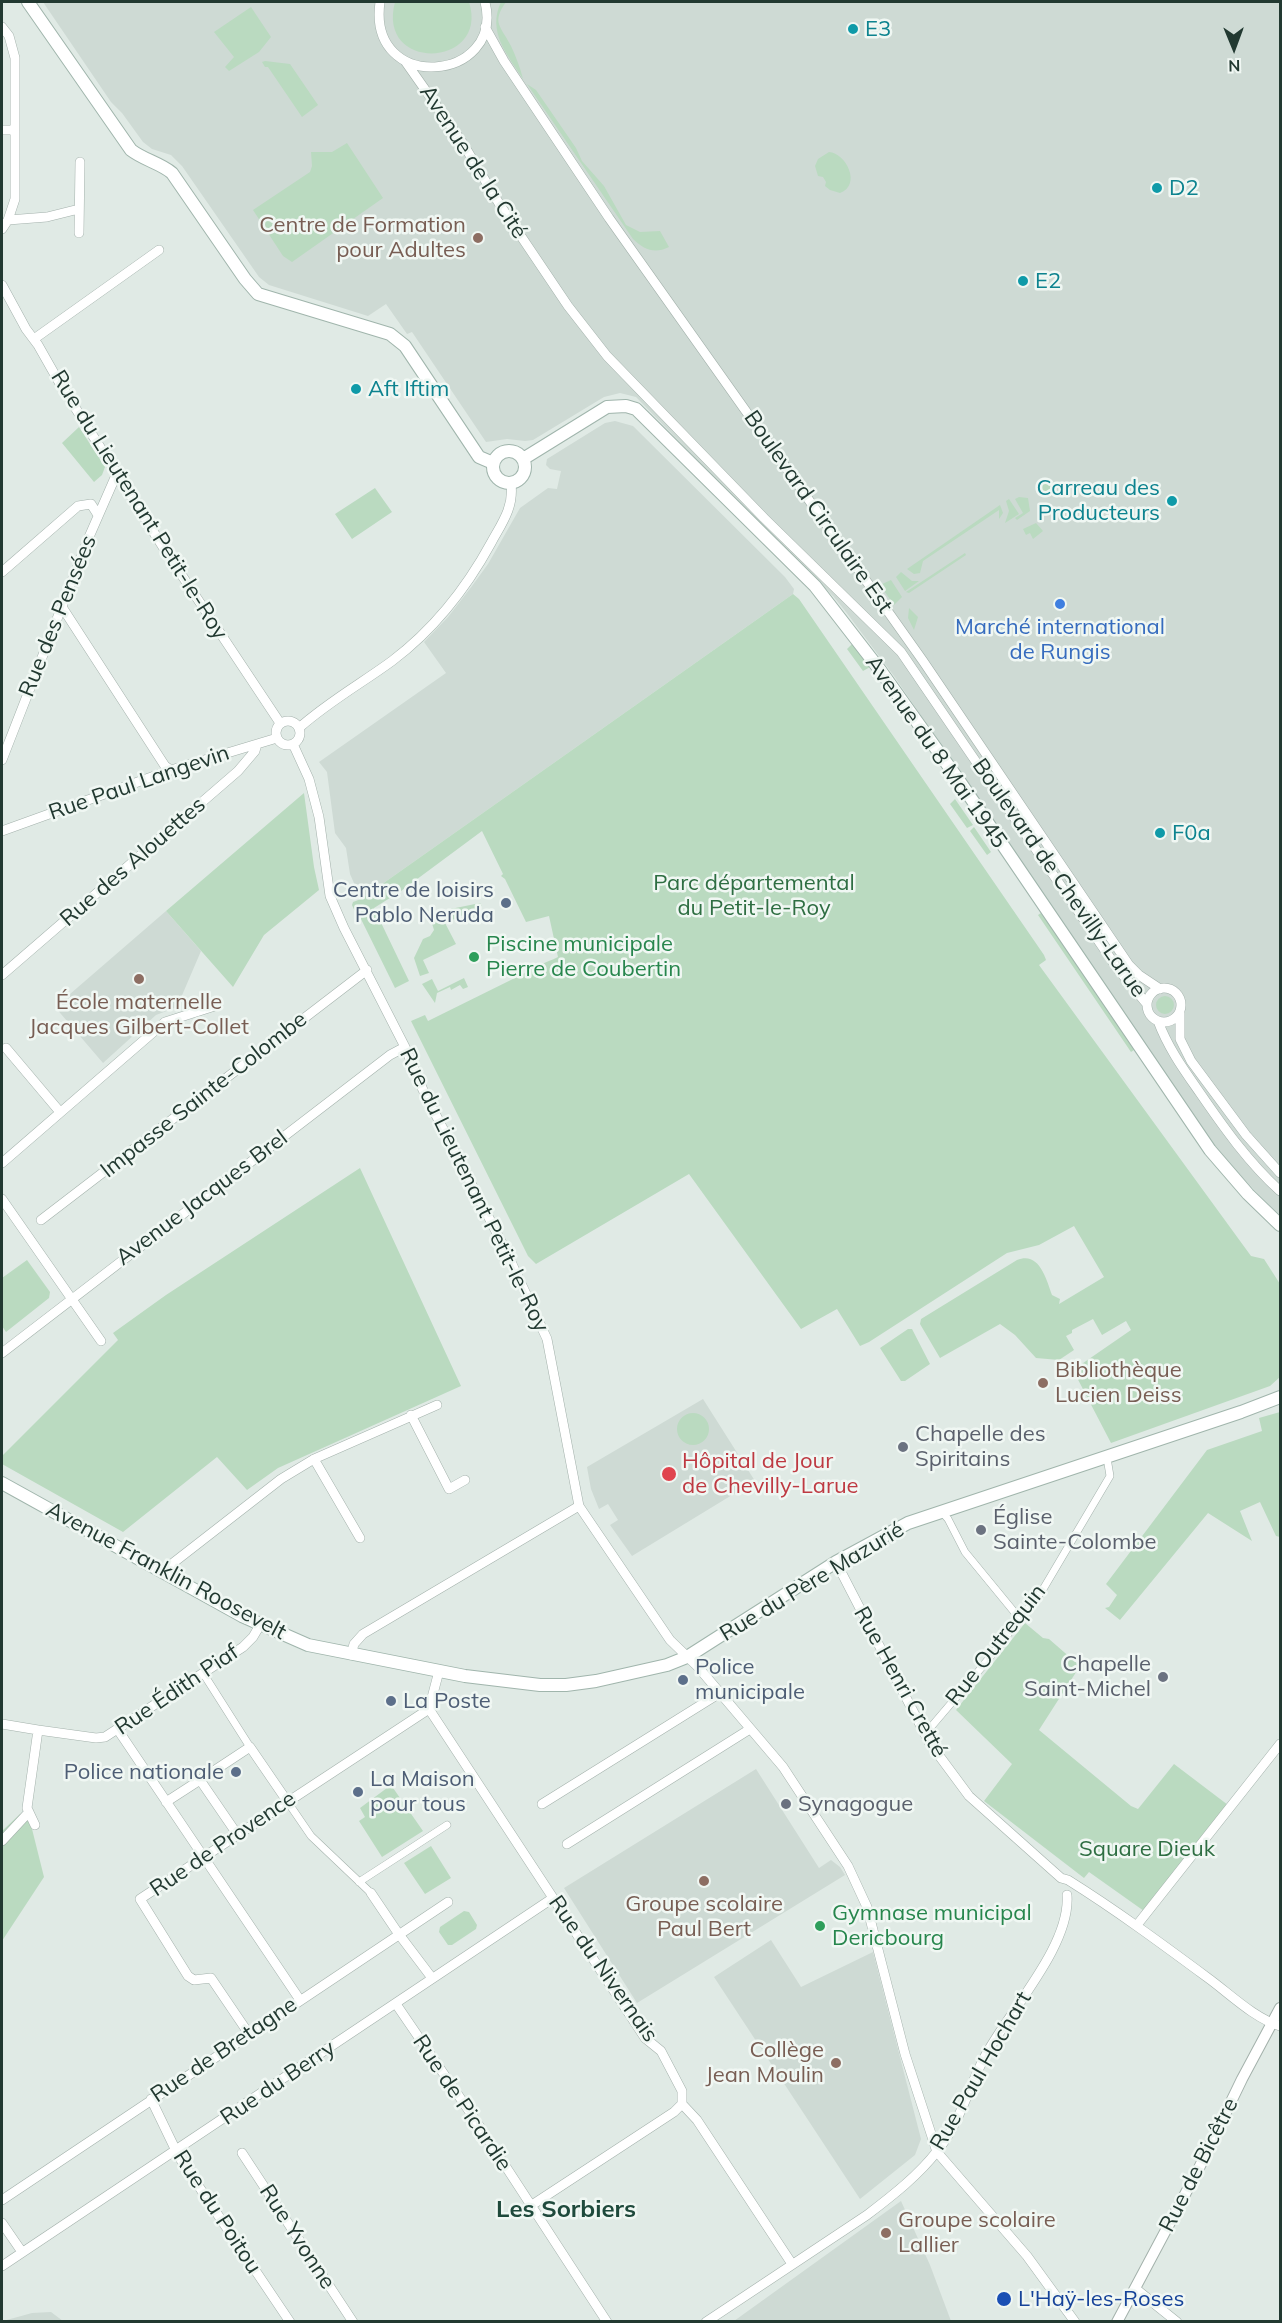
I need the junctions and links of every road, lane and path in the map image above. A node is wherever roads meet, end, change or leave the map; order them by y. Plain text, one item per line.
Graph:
1 (28, 2) edge
2 (379, 2) edge
3 (485, 2) edge
4 (2, 27) edge
5 (485, 27) junction
6 (405, 61) junction
7 (2, 130) edge
8 (15, 130) junction
9 (80, 162) dead end
10 (79, 209) junction
11 (8, 220) junction
12 (2, 229) edge
13 (79, 233) dead end
14 (159, 250) dead end
15 (2, 285) edge
16 (34, 339) junction
17 (523, 459) junction
18 (493, 463) junction
19 (117, 473) junction
20 (511, 484) junction
21 (98, 515) junction
22 (2, 572) edge
23 (834, 587) joint
24 (62, 607) junction
25 (280, 723) junction
26 (300, 728) junction
27 (277, 738) junction
28 (257, 744) junction
29 (293, 744) junction
30 (2, 760) edge
31 (171, 770) junction
32 (2, 831) edge
33 (366, 970) junction
34 (2, 975) edge
35 (1160, 988) junction
36 (1147, 1004) junction
37 (218, 1005) dead end
38 (1180, 1012) junction
39 (1158, 1021) junction
40 (405, 1047) junction
41 (6, 1048) dead end
42 (60, 1112) junction
43 (2, 1163) edge
44 (1281, 1173) edge
45 (1281, 1191) edge
46 (2, 1199) edge
47 (41, 1220) dead end
48 (1281, 1225) edge
49 (72, 1298) junction
50 (101, 1341) dead end
51 (2, 1353) edge
52 (1281, 1397) edge
53 (437, 1405) dead end
54 (411, 1415) junction
55 (1107, 1458) junction
56 (314, 1459) junction
57 (465, 1480) dead end
58 (2, 1483) edge
59 (579, 1506) junction
60 (941, 1511) junction
61 (360, 1538) dead end
62 (836, 1562) junction
63 (165, 1573) junction
64 (1020, 1619) junction
65 (260, 1625) junction
66 (351, 1655) junction
67 (687, 1657) junction
68 (440, 1671) junction
69 (203, 1673) junction
70 (720, 1693) junction
71 (429, 1708) junction
72 (2, 1724) edge
73 (750, 1729) junction
74 (38, 1730) junction
75 (118, 1730) junction
76 (925, 1734) junction
77 (1280, 1743) edge
78 (250, 1747) junction
79 (200, 1780) junction
80 (287, 1801) junction
81 (166, 1802) junction
82 (542, 1804) dead end
83 (29, 1812) junction
84 (35, 1825) dead end
85 (447, 1826) dead end
86 (237, 1834) junction
87 (2, 1841) edge
88 (567, 1844) dead end
89 (204, 1858) junction
90 (359, 1882) junction
91 (371, 1893) joint
92 (1067, 1895) dead end
93 (553, 1898) junction
94 (448, 1902) dead end
95 (1137, 1925) junction
96 (398, 1933) junction
97 (432, 1978) junction
98 (300, 2000) junction
99 (396, 2004) junction
100 (1281, 2008) edge
101 (1276, 2025) edge
102 (249, 2034) junction
103 (151, 2099) junction
104 (682, 2104) junction
105 (176, 2150) junction
106 (937, 2152) junction
107 (242, 2153) dead end
108 (2, 2200) edge
109 (532, 2205) junction
110 (2, 2223) edge
111 (22, 2252) junction
112 (792, 2264) junction
113 (2, 2266) edge
114 (1136, 2289) junction
115 (290, 2322) edge
116 (352, 2322) edge
117 (607, 2322) edge
118 (706, 2322) edge
119 (1075, 2322) edge
120 (1117, 2322) edge
121 (1177, 2322) edge

1 - 18 main road
2 - 6 street, Avenue de la Cité
3 - 5 street
4 - 8 street
5 - 6 street
5 - 35 street, Boulevard Circulaire Est
6 - 23 street, Avenue de la Cité
7 - 8 street
8 - 11 street
9 - 10 street
10 - 11 street
10 - 13 street
11 - 12 street
14 - 16 street
15 - 16 street, Rue du Lieutenant Petit-le-Roy
16 - 19 street, Rue du Lieutenant Petit-le-Roy
17 - 18 main road
17 - 20 main road
17 - 48 main road, Avenue du 8 Mai 1945
18 - 20 main road
19 - 21 street, Rue des Pensées
19 - 25 street, Rue du Lieutenant Petit-le-Roy
20 - 26 street
21 - 22 street
21 - 24 street, Rue des Pensées
23 - 36 street, Boulevard de Chevilly-Larue
24 - 30 street, Rue des Pensées
24 - 31 street
25 - 26 street
25 - 27 street
26 - 29 street
27 - 28 street, Rue Paul Langevin
27 - 29 street
28 - 31 street, Rue Paul Langevin
28 - 34 street, Rue des Alouettes
29 - 33 street, Rue du Lieutenant Petit-le-Roy
31 - 32 street, Rue Paul Langevin
33 - 40 street, Rue du Lieutenant Petit-le-Roy
33 - 47 street, Impasse Sainte-Colombe
35 - 36 street
35 - 38 street
36 - 39 street
37 - 42 street
38 - 39 street
38 - 44 street
39 - 45 street, Boulevard de Chevilly-Larue
40 - 49 street, Avenue Jacques Brel
40 - 59 street, Rue du Lieutenant Petit-le-Roy
41 - 42 street
42 - 43 street
46 - 49 street
49 - 50 street
49 - 51 street, Avenue Jacques Brel
52 - 55 main road, Rue du Père Mazurié
53 - 54 street
54 - 56 street
54 - 57 street
55 - 60 main road, Rue du Père Mazurié
55 - 64 street, Rue Outrequin
56 - 61 street
56 - 63 street
58 - 63 main road, Avenue Franklin Roosevelt
59 - 66 street
59 - 67 street, Rue du Lieutenant Petit-le-Roy
60 - 62 main road, Rue du Père Mazurié
60 - 64 street
62 - 67 main road, Rue du Père Mazurié
62 - 76 street, Rue Henri Cretté
63 - 65 main road, Avenue Franklin Roosevelt
64 - 76 street, Rue Outrequin
65 - 66 main road, Avenue Franklin Roosevelt
65 - 69 street, Rue Édith Piaf
66 - 68 main road, Avenue Franklin Roosevelt
67 - 68 main road, Avenue Franklin Roosevelt
67 - 70 street, Rue du Lieutenant Petit-le-Roy
68 - 71 street
69 - 75 street, Rue Édith Piaf
69 - 78 street
70 - 73 street, Rue du Lieutenant Petit-le-Roy
70 - 82 street
71 - 80 street, Rue de Provence
71 - 93 street, Rue du Nivernais
72 - 74 street, Rue Édith Piaf
73 - 88 street
73 - 106 street, Rue du Lieutenant Petit-le-Roy
74 - 75 street, Rue Édith Piaf
74 - 83 street
75 - 81 street
76 - 95 street, Rue Henri Cretté
77 - 95 street
78 - 79 street
78 - 80 street
79 - 81 street
79 - 86 street
80 - 86 street, Rue de Provence
80 - 90 street
81 - 89 street
83 - 84 street
83 - 87 street
85 - 90 street
86 - 89 street, Rue de Provence
89 - 98 street
89 - 102 street, Rue de Provence
90 - 91 street
91 - 96 street
92 - 106 street, Rue Paul Hochart
93 - 97 street, Rue du Berry
93 - 104 street, Rue du Nivernais
94 - 96 street, Rue de Bretagne
95 - 101 street, Rue Henri Cretté
96 - 97 street
96 - 98 street, Rue de Bretagne
97 - 99 street, Rue du Berry
98 - 102 street, Rue de Bretagne
99 - 105 street, Rue du Berry
99 - 109 street, Rue de Picardie
100 - 101 street, Rue de Bicêtre
101 - 114 street, Rue de Bicêtre
102 - 103 street, Rue de Bretagne
103 - 105 street, Rue du Poitou
103 - 108 street, Rue de Bretagne
104 - 109 street
104 - 112 street, Rue du Nivernais
105 - 111 street, Rue du Berry
105 - 115 street, Rue du Poitou
106 - 112 street, Rue Paul Hochart
106 - 119 street
107 - 116 street, Rue Yvonne
109 - 117 street, Rue de Picardie
110 - 111 street
111 - 113 street, Rue du Berry
112 - 118 street, Rue Paul Hochart
114 - 120 street, Rue de Bicêtre
114 - 121 street

